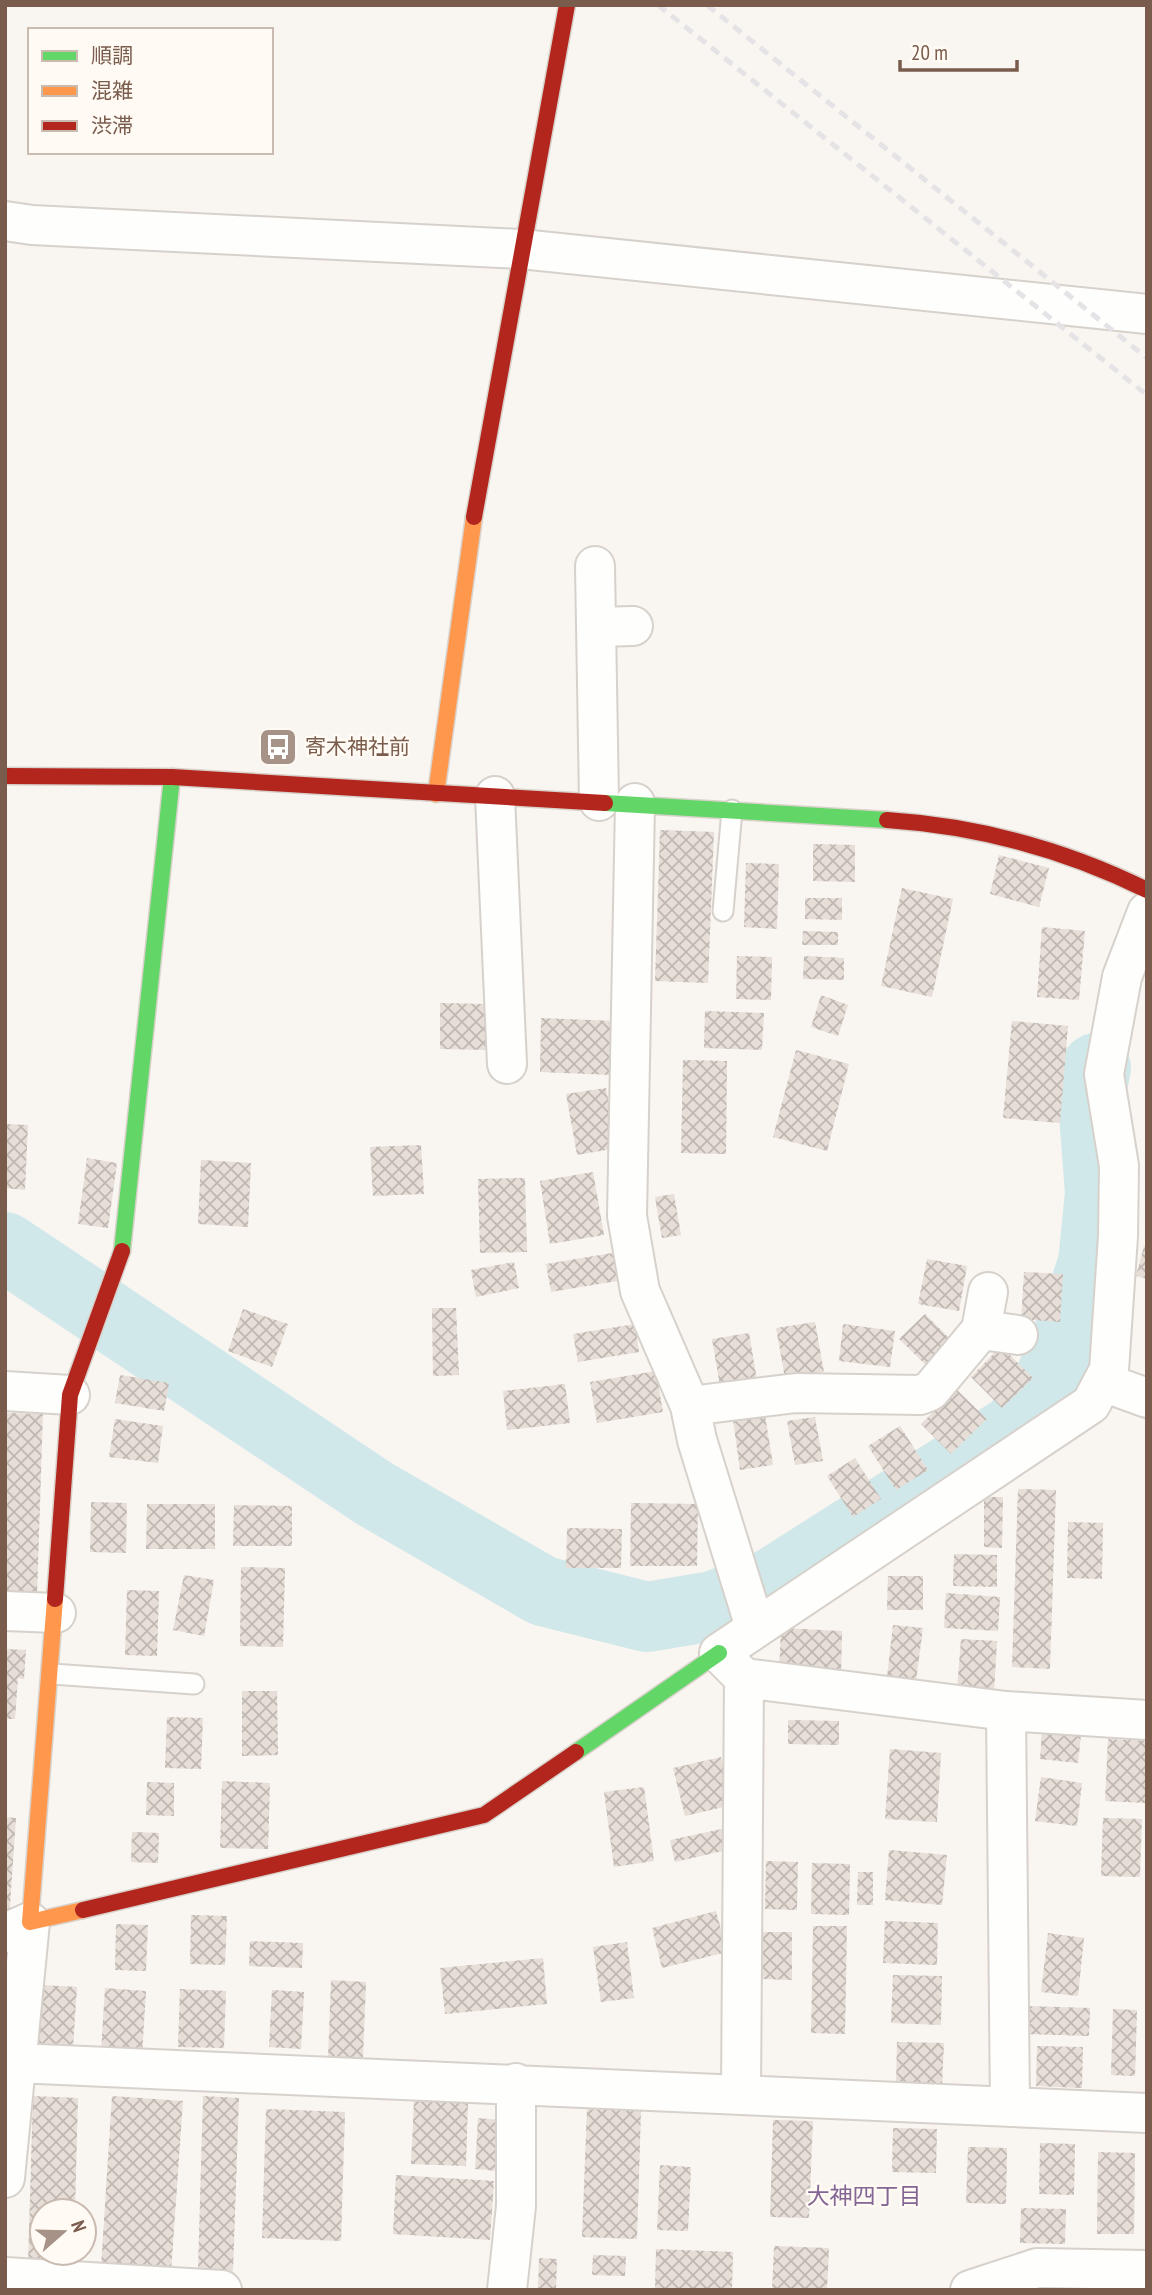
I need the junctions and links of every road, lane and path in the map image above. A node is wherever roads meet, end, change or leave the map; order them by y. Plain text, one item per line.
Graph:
1 (568, 5) edge
2 (5, 221) edge
3 (521, 249) junction
4 (1147, 314) edge
5 (595, 566) dead end
6 (5, 776) edge
7 (172, 777) junction
8 (436, 794) junction
9 (495, 796) junction
10 (617, 802) junction
11 (732, 810) junction
12 (1147, 890) edge
13 (723, 911) dead end
14 (1147, 912) edge
15 (507, 1064) dead end
16 (988, 1292) dead end
17 (1103, 1382) junction
18 (5, 1391) edge
19 (71, 1395) junction
20 (1147, 1398) edge
21 (690, 1406) junction
22 (5, 1611) edge
23 (56, 1613) junction
24 (755, 1627) junction
25 (731, 1666) junction
26 (52, 1674) junction
27 (194, 1684) dead end
28 (1006, 1711) junction
29 (1147, 1720) edge
30 (18, 1928) edge
31 (16, 2063) junction
32 (516, 2083) junction
33 (741, 2094) junction
34 (1010, 2107) junction
35 (1147, 2113) edge
36 (5, 2178) edge
37 (1147, 2270) edge
38 (5, 2277) edge
39 (222, 2290) edge
40 (507, 2290) edge
41 (970, 2290) edge

1 - 3 street
2 - 3 street
3 - 4 street
3 - 8 street
5 - 10 street
6 - 7 street
7 - 8 street
7 - 19 street
8 - 9 street
9 - 10 street
9 - 15 street
10 - 11 street
10 - 21 street
11 - 12 street
11 - 13 lane
14 - 17 street
16 - 21 street
17 - 20 street
17 - 24 street
18 - 19 street
19 - 23 street
21 - 24 street
22 - 23 street
23 - 26 street
24 - 25 street
25 - 28 street
25 - 30 street
25 - 33 street
26 - 27 lane
26 - 30 street
28 - 29 street
28 - 34 street
30 - 31 street
31 - 32 street
31 - 36 street
32 - 33 street
32 - 40 street
33 - 34 street
34 - 35 street
37 - 41 street
38 - 39 street

